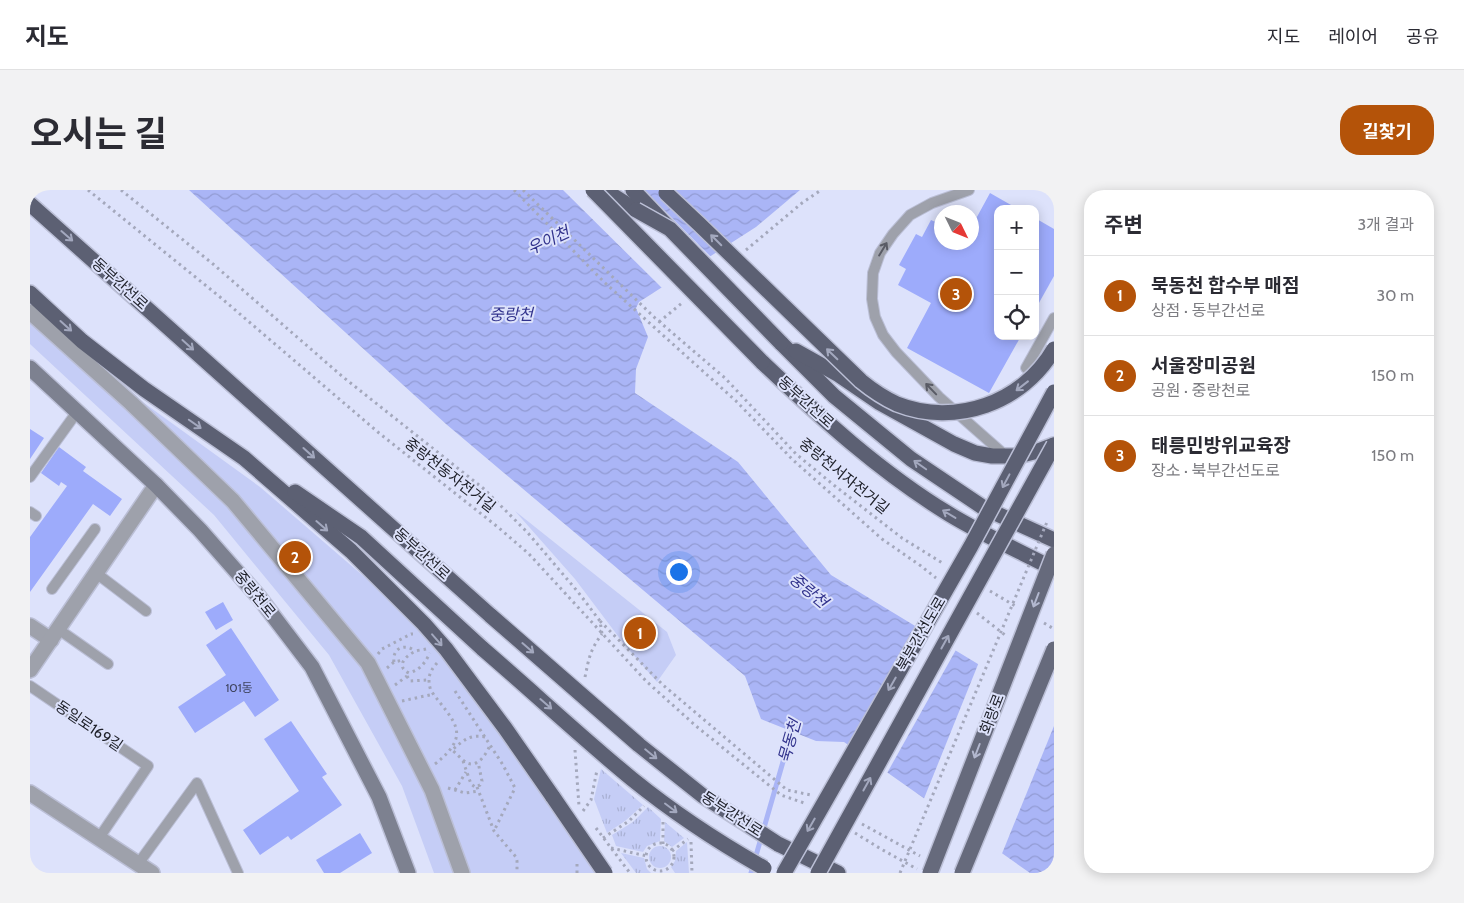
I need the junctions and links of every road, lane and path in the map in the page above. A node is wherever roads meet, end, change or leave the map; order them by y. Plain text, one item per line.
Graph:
1 (88, 190) edge
2 (121, 190) edge
3 (514, 190) edge
4 (523, 190) edge
5 (593, 190) edge
6 (604, 190) edge
7 (633, 190) edge
8 (663, 190) edge
9 (969, 190) edge
10 (30, 204) edge
11 (670, 229) junction
12 (30, 293) edge
13 (30, 312) edge
14 (1054, 318) edge
15 (781, 343) junction
16 (1054, 350) edge
17 (30, 368) edge
18 (1026, 368) dead end
19 (1054, 392) edge
20 (78, 412) junction
21 (1054, 445) edge
22 (1028, 454) junction
23 (1054, 454) edge
24 (1007, 457) junction
25 (244, 458) junction
26 (30, 477) edge
27 (156, 485) junction
28 (1047, 522) dead end
29 (95, 530) dead end
30 (1054, 540) edge
31 (1054, 554) edge
32 (951, 568) dead end
33 (1054, 568) edge
34 (96, 573) junction
35 (942, 583) dead end
36 (983, 587) dead end
37 (52, 589) dead end
38 (1022, 610) dead end
39 (146, 611) dead end
40 (976, 612) dead end
41 (600, 622) junction
42 (30, 626) edge
43 (54, 634) junction
44 (414, 634) dead end
45 (602, 634) junction
46 (1011, 639) dead end
47 (423, 644) dead end
48 (427, 649) junction
49 (1054, 649) edge
50 (415, 651) junction
51 (376, 660) dead end
52 (394, 662) dead end
53 (108, 664) dead end
54 (422, 667) junction
55 (30, 670) edge
56 (442, 670) dead end
57 (408, 673) junction
58 (428, 678) junction
59 (30, 686) edge
60 (453, 687) dead end
61 (434, 694) junction
62 (389, 703) junction
63 (485, 737) junction
64 (490, 745) junction
65 (452, 750) junction
66 (462, 758) junction
67 (478, 762) junction
68 (598, 765) dead end
69 (467, 771) junction
70 (424, 773) junction
71 (444, 786) dead end
72 (478, 789) junction
73 (455, 790) junction
74 (30, 793) edge
75 (781, 795) dead end
76 (816, 796) dead end
77 (646, 804) dead end
78 (579, 805) dead end
79 (583, 811) junction
80 (588, 818) dead end
81 (856, 820) dead end
82 (670, 823) dead end
83 (593, 824) dead end
84 (494, 831) junction
85 (682, 833) dead end
86 (99, 838) junction
87 (603, 838) junction
88 (689, 838) junction
89 (663, 844) junction
90 (611, 848) junction
91 (672, 851) junction
92 (647, 856) junction
93 (138, 864) junction
94 (929, 867) edge
95 (669, 868) junction
96 (768, 871) edge
97 (664, 872) edge
98 (152, 873) edge
99 (238, 873) edge
100 (408, 873) edge
101 (462, 873) edge
102 (517, 873) edge
103 (605, 873) edge
104 (630, 873) edge
105 (672, 873) edge
106 (692, 873) edge
107 (784, 873) edge
108 (818, 873) edge
109 (838, 873) edge
110 (900, 873) edge
111 (962, 873) edge

1 - 45 path, 중랑천동자전거길
2 - 41 path
3 - 35 path
4 - 32 path, 중랑천서자전거길
33 -> 5 highway, 동부간선로, bridge
6 - 11 highway, bridge
7 - 11 highway, bridge
16 -> 8 highway, bridge
24 -> 9 lane
10 -> 109 highway, 동부간선로, bridge
11 - 15 highway, bridge
12 -> 25 highway
13 - 62 street
14 - 18 lane
15 - 24 highway
30 -> 15 highway
17 - 20 main road, 중랑천로
19 -> 107 highway, 북부간선도로, bridge
20 - 26 lane
20 - 27 main road, 중랑천로
21 - 22 highway
108 -> 21 highway, 북부간선도로, bridge
22 - 23 highway
22 - 24 highway
25 -> 96 highway, bridge
25 -> 103 highway, bridge
27 - 34 street
27 - 100 main road, 중랑천로
28 - 110 path, bridge
29 - 37 lane
31 -> 94 main road, 화랑로, bridge
34 - 39 lane
34 - 43 street
36 - 38 path
40 - 46 path
41 - 45 path
41 - 76 path
42 - 43 street
43 - 53 lane
43 - 55 street
44 - 51 path
45 - 75 path, 중랑천동자전거길
47 - 48 path
48 - 50 path
48 - 54 path
49 - 111 main road, bridge
50 - 52 path
50 - 57 path
54 - 57 path
54 - 58 path
56 - 58 path
57 - 58 path
58 - 61 path
59 - 86 lane, 동일로169길
60 - 63 path
61 - 62 path
61 - 65 path
62 - 70 street
63 - 64 path
63 - 65 path
64 - 67 path
64 - 84 path
65 - 66 path
65 - 70 path
66 - 67 path
66 - 69 path
67 - 72 path
68 - 79 path
69 - 72 path
69 - 73 path
70 - 101 street
71 - 73 path
72 - 73 path
72 - 84 path
74 - 86 street
77 - 87 path
78 - 79 path
79 - 80 path
81 - 94 path
82 - 89 path
83 - 87 path
84 - 102 path
85 - 88 path
86 - 93 street
87 - 90 path
88 - 91 path
88 - 106 path
89 - 91 path
89 - 92 path
90 - 92 path
90 - 104 path
91 - 95 path
92 - 97 path
93 - 98 street
93 - 99 lane
95 - 97 path
95 - 105 path

